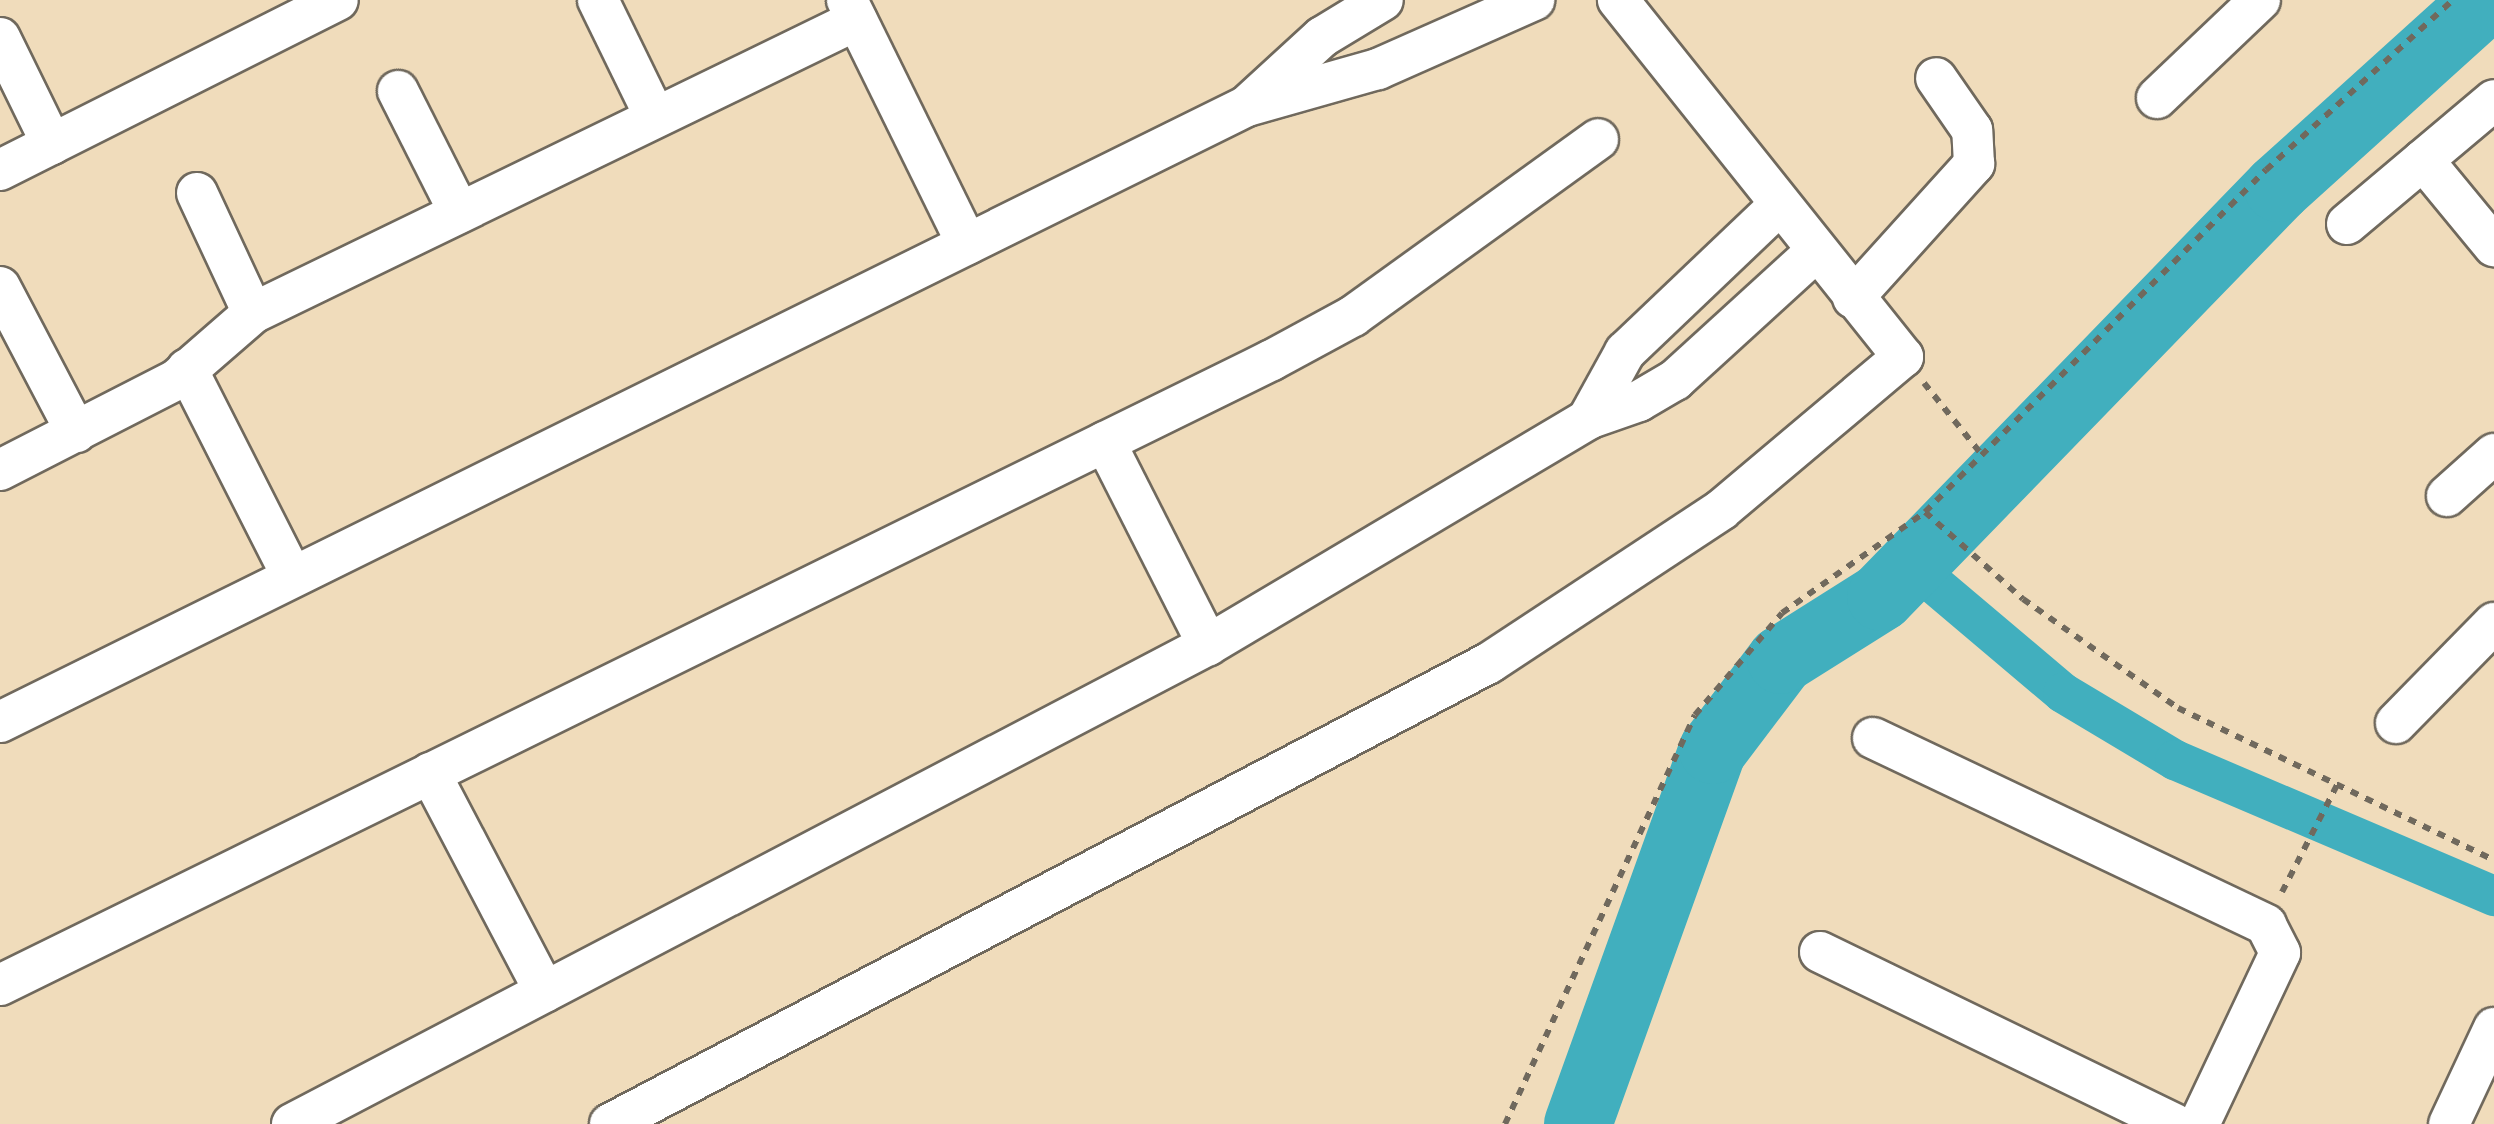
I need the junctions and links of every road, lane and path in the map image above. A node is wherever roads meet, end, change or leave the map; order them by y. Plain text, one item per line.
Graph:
1 (338, 0) edge
2 (598, 0) edge
3 (1383, 0) edge
4 (1534, 0) edge
5 (1618, 0) edge
6 (2260, 0) edge
7 (2453, 0) edge
8 (852, 10) edge
9 (0, 38) edge
10 (1936, 78) dead end
11 (398, 91) dead end
12 (2157, 98) dead end
13 (2494, 100) edge
14 (1247, 106) junction
15 (655, 118) junction
16 (1598, 139) dead end
17 (52, 144) junction
18 (2424, 160) junction
19 (0, 170) edge
20 (197, 193) dead end
21 (1777, 208) junction
22 (459, 212) junction
23 (2347, 224) dead end
24 (967, 244) junction
25 (2494, 246) edge
26 (1815, 252) junction
27 (0, 286) edge
28 (1853, 298) junction
29 (253, 314) junction
30 (1903, 357) junction
31 (187, 369) junction
32 (1588, 419) junction
33 (76, 432) junction
34 (1106, 442) junction
35 (2494, 454) edge
36 (1984, 456) junction
37 (0, 470) edge
38 (2447, 496) dead end
39 (1925, 512) junction
40 (292, 576) junction
41 (2494, 622) edge
42 (1208, 645) junction
43 (0, 722) edge
44 (2396, 724) dead end
45 (1873, 738) dead end
46 (430, 773) junction
47 (2338, 783) junction
48 (2494, 860) edge
49 (2266, 925) junction
50 (1820, 952) dead end
51 (0, 985) edge
52 (545, 992) junction
53 (2494, 1028) edge
54 (292, 1124) edge
55 (610, 1124) edge
56 (1505, 1124) edge
57 (2174, 1124) edge
58 (2199, 1124) edge
59 (2449, 1124) edge

1 - 17 street
2 - 15 street
3 - 14 street
4 - 14 street
5 - 21 street
6 - 12 street
7 - 36 path
8 - 15 street
8 - 24 street
9 - 17 street
10 - 28 street
11 - 22 street
13 - 18 street
14 - 24 street
15 - 22 street
16 - 34 street
17 - 19 street
18 - 23 street
18 - 25 street
20 - 29 street
21 - 26 street
21 - 32 street
22 - 29 street
24 - 40 street
26 - 28 street
26 - 32 street
27 - 33 street
28 - 30 street
29 - 31 street
30 - 36 path
30 - 55 street
31 - 33 street
31 - 40 street
32 - 42 street
33 - 37 street
34 - 42 street
34 - 46 street
35 - 38 street
36 - 39 path
39 - 47 path
39 - 56 path
40 - 43 street
41 - 44 street
42 - 52 street
45 - 49 street
46 - 51 street
46 - 52 street
47 - 48 path
47 - 49 path
49 - 58 street
50 - 57 street
52 - 54 street
53 - 59 street

